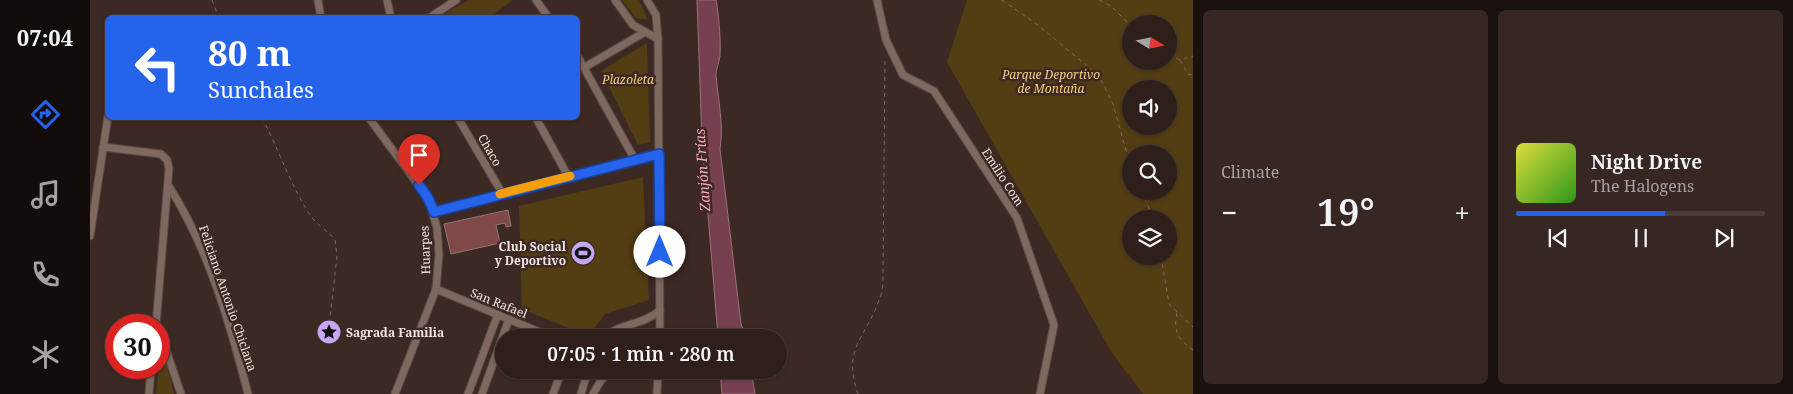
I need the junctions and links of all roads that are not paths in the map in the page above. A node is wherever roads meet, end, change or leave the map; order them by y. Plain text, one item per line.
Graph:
1 (318, 0) edge
2 (387, 0) edge
3 (536, 0) edge
4 (615, 0) edge
5 (647, 0) edge
6 (877, 0) edge
7 (456, 1) edge
8 (320, 15) edge
9 (390, 15) edge
10 (434, 15) edge
11 (547, 15) edge
12 (645, 32) junction
13 (658, 39) junction
14 (580, 60) edge
15 (585, 67) junction
16 (107, 120) edge
17 (370, 120) edge
18 (459, 120) edge
19 (537, 120) edge
20 (103, 147) junction
21 (659, 154) junction
22 (635, 160) junction
23 (568, 176) junction
24 (168, 185) junction
25 (502, 193) junction
26 (434, 212) junction
27 (90, 236) edge
28 (436, 289) junction
29 (660, 310) junction
30 (158, 314) edge
31 (498, 314) junction
32 (509, 319) junction
33 (533, 329) edge
34 (616, 329) edge
35 (660, 329) edge
36 (170, 362) edge
37 (150, 379) edge
38 (559, 379) edge
39 (585, 379) edge
40 (602, 379) edge
41 (658, 379) edge
42 (149, 394) edge
43 (181, 394) edge
44 (248, 394) edge
45 (396, 394) edge
46 (468, 394) edge
47 (482, 394) edge
48 (553, 394) edge
49 (580, 394) edge
50 (593, 394) edge
51 (657, 394) edge
52 (1040, 394) edge

1 - 8 street
2 - 9 street
3 - 11 street
4 - 12 street
5 - 13 street
6 - 52 street, Emilio Com
7 - 10 street
12 - 13 street
12 - 15 street
13 - 21 street
14 - 15 street
15 - 22 street
16 - 20 street
17 - 26 street, Huarpes
18 - 25 street, Chaco
19 - 23 street
20 - 24 street
20 - 27 street
21 - 22 street
21 - 29 street
22 - 23 street
23 - 25 street
24 - 30 street
24 - 44 street, Feliciano Antonio Chiclana
25 - 26 street
26 - 28 street, Huarpes
28 - 31 street, San Rafael
28 - 45 street, Huarpes
29 - 34 street
29 - 35 street
31 - 32 street, San Rafael
31 - 46 street
32 - 33 street, San Rafael
32 - 47 street
36 - 43 street
37 - 42 street
38 - 48 street
39 - 49 street
40 - 50 street
41 - 51 street

